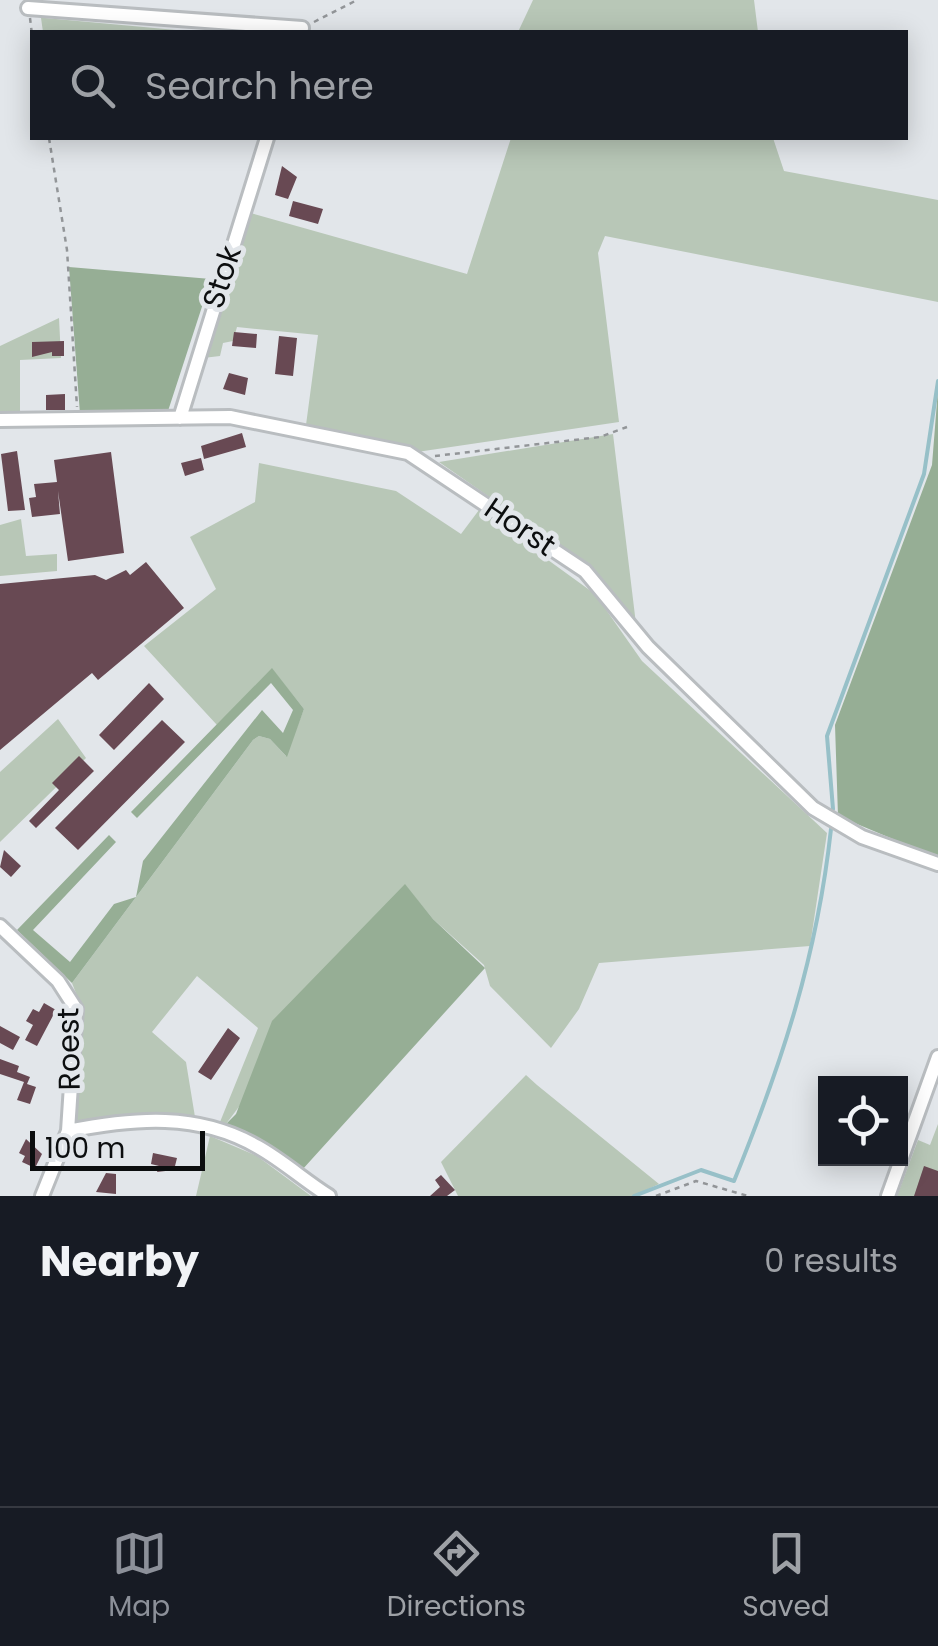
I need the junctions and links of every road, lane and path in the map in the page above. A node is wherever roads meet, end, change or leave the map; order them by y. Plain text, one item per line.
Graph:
1 (357, 0) edge
2 (28, 8) joint
3 (31, 30) edge
4 (301, 30) edge
5 (49, 140) edge
6 (266, 140) edge
7 (180, 418) junction
8 (77, 419) junction
9 (0, 420) edge
10 (627, 427) dead end
11 (419, 460) junction
12 (938, 864) edge
13 (0, 926) edge
14 (938, 1057) edge
15 (68, 1131) junction
16 (42, 1196) edge
17 (329, 1196) edge
18 (656, 1196) edge
19 (748, 1196) edge
20 (888, 1196) edge

1 - 4 path
2 - 3 path
2 - 4 street
5 - 8 path
6 - 7 street, Stok
7 - 8 street, Horst
7 - 11 street, Horst
8 - 9 street, Horst
10 - 11 path
11 - 12 street, Horst
13 - 15 street, Roest
14 - 20 street
15 - 16 street, Roest
15 - 17 street
18 - 19 path

